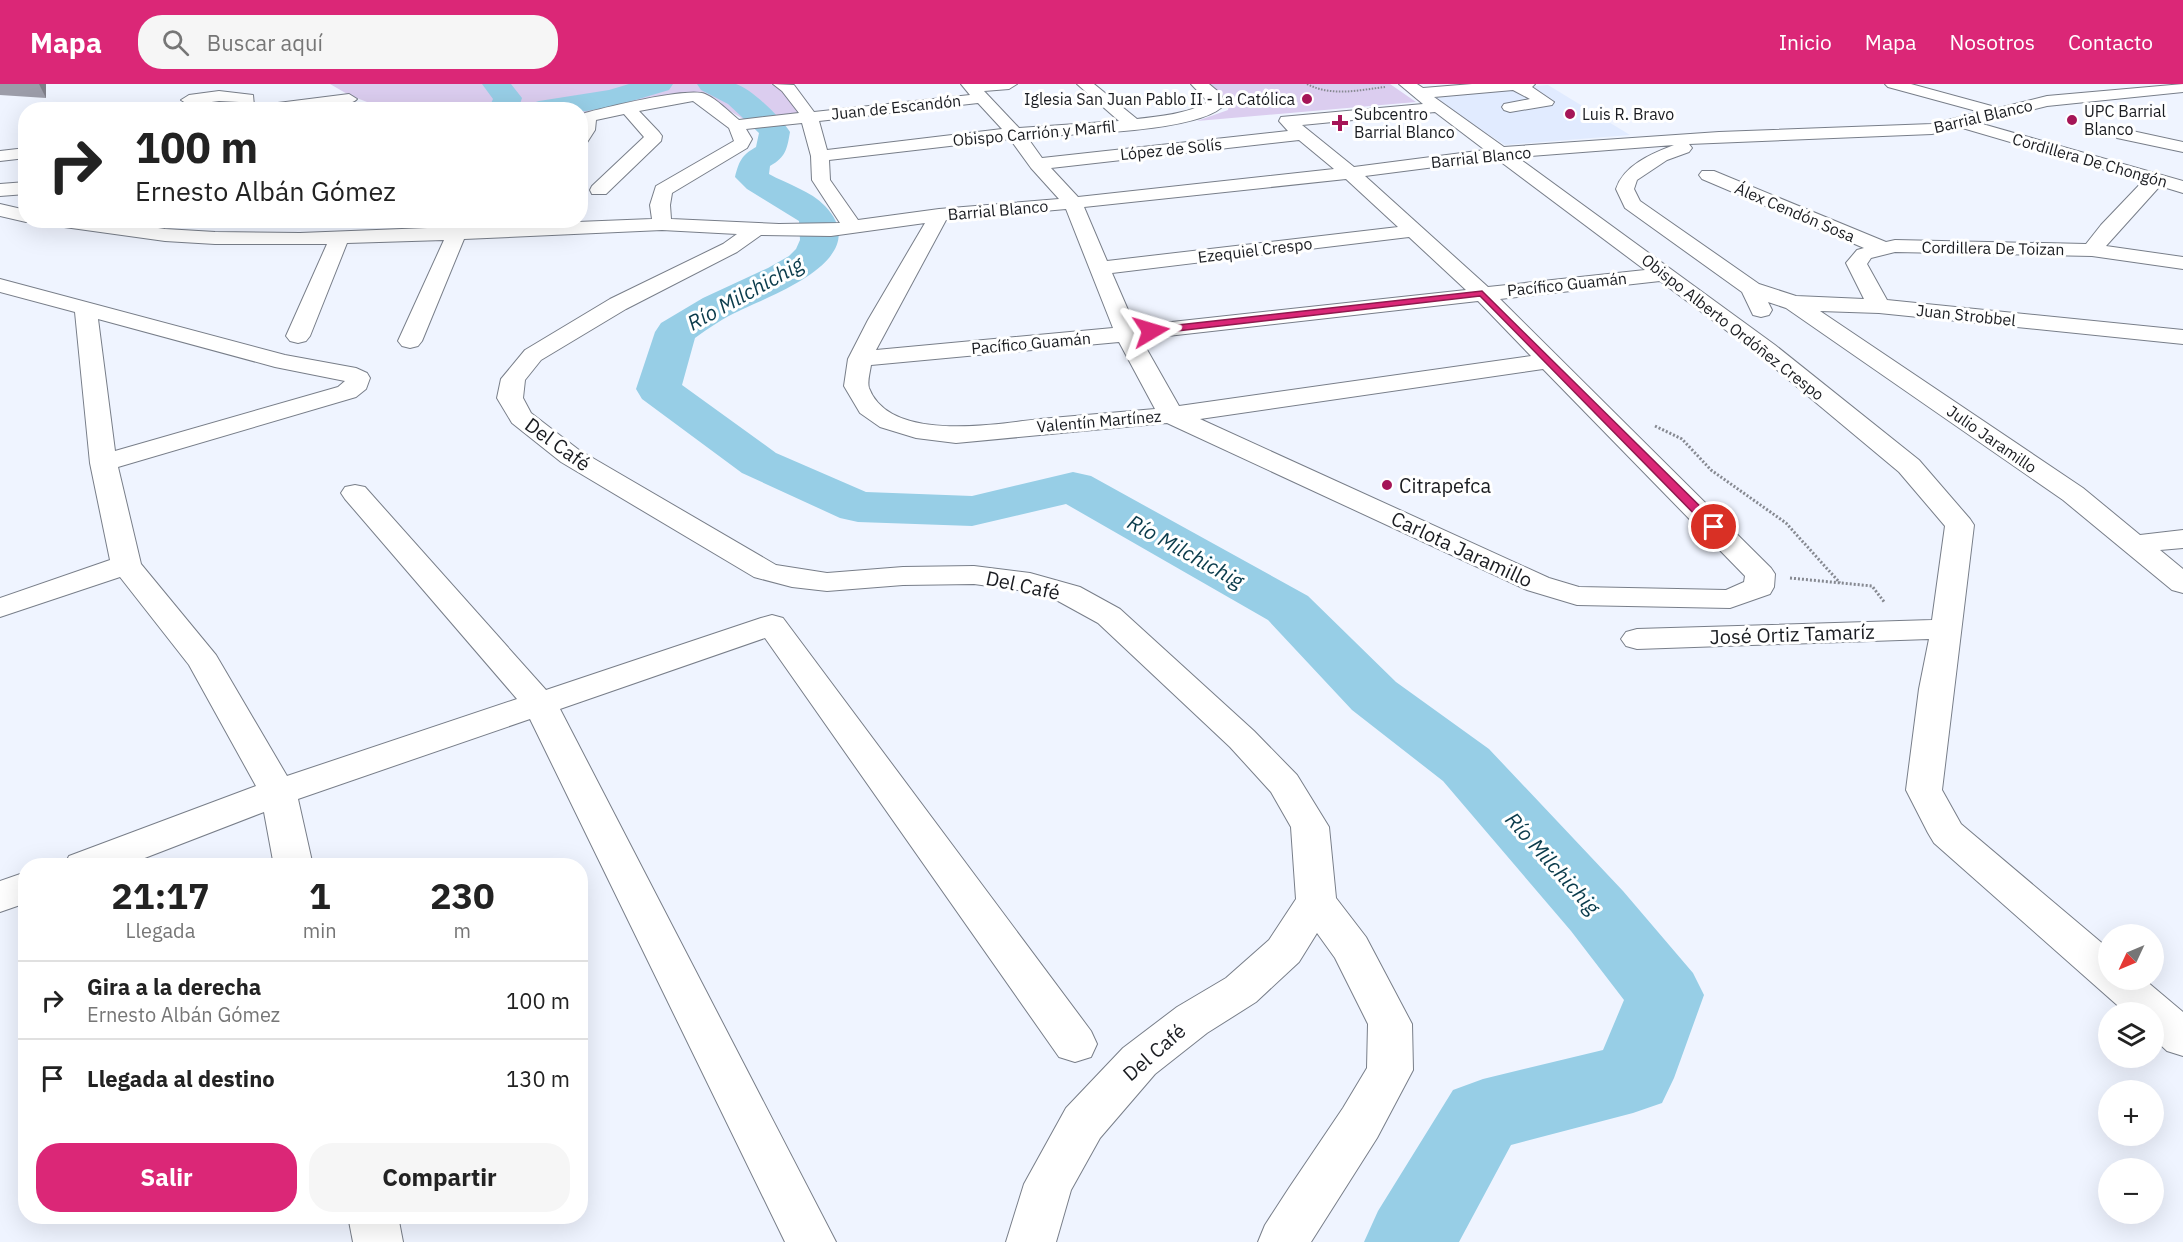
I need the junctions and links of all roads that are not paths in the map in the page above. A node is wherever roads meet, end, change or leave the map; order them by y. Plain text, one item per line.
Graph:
1 (781, 84) edge
2 (1009, 84) edge
3 (1085, 84) edge
4 (1199, 84) edge
5 (1893, 84) edge
6 (1522, 85) edge
7 (2183, 87) edge
8 (1413, 88) edge
9 (975, 90) edge
10 (2108, 95) junction
11 (349, 99) dead end
12 (189, 100) dead end
13 (247, 102) edge
14 (324, 102) edge
15 (2162, 106) dead end
16 (1441, 107) junction
17 (1510, 107) dead end
18 (627, 108) junction
19 (1999, 112) junction
20 (801, 117) junction
21 (1962, 123) junction
22 (743, 124) junction
23 (1133, 124) junction
24 (588, 128) edge
25 (1015, 133) junction
26 (1304, 134) junction
27 (2122, 134) dead end
28 (1719, 137) junction
29 (2183, 147) edge
30 (1499, 153) junction
31 (18, 154) edge
32 (0, 156) edge
33 (820, 156) junction
34 (1037, 164) junction
35 (1350, 173) junction
36 (1708, 175) dead end
37 (2156, 180) junction
38 (2183, 187) edge
39 (18, 189) edge
40 (590, 189) edge
41 (0, 190) edge
42 (663, 190) junction
43 (620, 191) dead end
44 (641, 191) dead end
45 (0, 201) edge
46 (1073, 203) junction
47 (18, 205) edge
48 (0, 210) edge
49 (18, 214) edge
50 (939, 215) junction
51 (662, 224) junction
52 (114, 228) edge
53 (579, 228) edge
54 (588, 228) edge
55 (853, 228) junction
56 (768, 229) junction
57 (1412, 231) junction
58 (455, 234) junction
59 (340, 237) junction
60 (1882, 248) junction
61 (2091, 250) junction
62 (2183, 263) edge
63 (1098, 268) junction
64 (1666, 273) junction
65 (0, 285) edge
66 (1751, 289) junction
67 (1482, 293) junction
68 (1794, 303) junction
69 (1878, 306) junction
70 (86, 308) junction
71 (1127, 334) junction
72 (298, 336) dead end
73 (2183, 337) edge
74 (410, 341) dead end
75 (1767, 350) junction
76 (861, 359) junction
77 (1547, 361) junction
78 (1171, 415) junction
79 (103, 463) junction
80 (355, 493) dead end
81 (2183, 540) edge
82 (2134, 544) junction
83 (126, 565) junction
84 (2183, 584) edge
85 (0, 608) edge
86 (1947, 629) junction
87 (1637, 639) dead end
88 (540, 704) junction
89 (278, 792) junction
90 (104, 858) edge
91 (292, 858) edge
92 (18, 890) edge
93 (0, 897) edge
94 (1316, 901) junction
95 (2098, 964) edge
96 (2128, 990) edge
97 (2141, 1002) edge
98 (2164, 1022) edge
99 (2183, 1038) edge
100 (1075, 1044) dead end
101 (375, 1224) edge
102 (378, 1242) edge
103 (811, 1242) edge
104 (1031, 1242) edge
105 (1283, 1242) edge

1 - 20 street
2 - 9 street, Juan de Escandón
3 - 23 street
4 - 23 street, Obispo Carrión y Marfil
5 - 19 street
6 - 8 street
6 - 17 street
7 - 10 street, Barrial Blanco
8 - 16 street, Obispo Alberto Ordóñez Crespo
9 - 20 street, Juan de Escandón
9 - 25 street
10 - 15 street
10 - 19 street, Barrial Blanco
11 - 14 street
12 - 13 street
16 - 26 street
16 - 30 street, Obispo Alberto Ordóñez Crespo
18 - 22 street
18 - 24 street
18 - 40 street
19 - 21 street, Barrial Blanco
20 - 22 street, Juan de Escandón
20 - 33 street
21 - 28 street, Barrial Blanco
21 - 37 street, Cordillera De Chongón
22 - 42 street
23 - 25 street, Obispo Carrión y Marfil
25 - 33 street, Obispo Carrión y Marfil
25 - 34 street
26 - 34 street, López de Solís
26 - 35 street
27 - 29 street, Cordillera De Chongón
28 - 30 street, Barrial Blanco
28 - 66 street
30 - 35 street, Barrial Blanco
30 - 64 street, Obispo Alberto Ordóñez Crespo
31 - 32 street
33 - 55 street
34 - 46 street
35 - 46 street, Barrial Blanco
35 - 57 street
36 - 60 street, Álex Cendón Sosa
37 - 38 street, Cordillera De Chongón
37 - 61 street
39 - 41 street
40 - 43 street
42 - 44 street
42 - 51 street
45 - 47 street
46 - 50 street, Barrial Blanco
46 - 63 street
48 - 49 street
50 - 55 street, Barrial Blanco
50 - 76 street, Valentín Martínez
51 - 54 street, Barrial Blanco
51 - 56 street, Barrial Blanco
52 - 59 street, Barrial Blanco
53 - 58 street, Barrial Blanco
55 - 56 street, Barrial Blanco
56 - 94 street, Del Café
57 - 63 street, Ezequiel Crespo
57 - 67 street
58 - 59 street, Barrial Blanco
58 - 74 street
59 - 72 street
60 - 61 street, Cordillera De Toizan
60 - 69 street, Cordillera De Toizan
61 - 62 street, Cordillera De Toizan
63 - 71 street
64 - 67 street, Pacífico Guamán
64 - 75 street, Obispo Alberto Ordóñez Crespo
65 - 70 street
66 - 68 street, Juan Strobbel
66 - 75 street
67 - 71 street, Pacífico Guamán
67 - 77 street
68 - 69 street, Juan Strobbel
68 - 82 street, Julio Jaramillo
69 - 73 street, Juan Strobbel
70 - 79 street
70 - 79 street
71 - 76 street, Pacífico Guamán
71 - 78 street
75 - 86 street, Obispo Alberto Ordóñez Crespo
76 - 78 street, Valentín Martínez
77 - 78 street, Valentín Martínez
77 - 78 street, Carlota Jaramillo
79 - 83 street
80 - 88 street
81 - 82 street
82 - 84 street, Julio Jaramillo
83 - 85 street
83 - 89 street
86 - 87 street, José Ortiz Tamaríz
86 - 95 street, Obispo Alberto Ordóñez Crespo
88 - 89 street
88 - 100 street
88 - 103 street
89 - 90 street
89 - 91 street
92 - 93 street
94 - 104 street, Del Café
94 - 105 street
96 - 97 street
98 - 99 street
101 - 102 street

